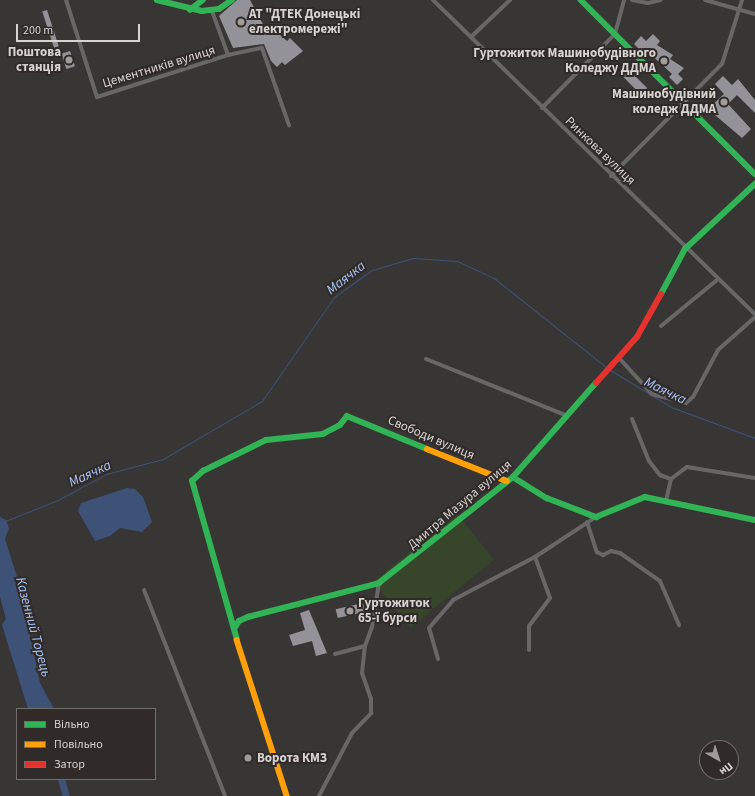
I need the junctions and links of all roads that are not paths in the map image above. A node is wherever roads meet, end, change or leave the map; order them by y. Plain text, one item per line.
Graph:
1 (66, 0) edge
2 (158, 0) edge
3 (203, 0) edge
4 (232, 0) edge
5 (433, 0) edge
6 (510, 0) edge
7 (581, 0) edge
8 (624, 0) edge
9 (632, 0) edge
10 (661, 0) edge
11 (705, 0) edge
12 (742, 0) edge
13 (190, 10) junction
14 (212, 10) junction
15 (738, 12) junction
16 (755, 14) edge
17 (615, 34) junction
18 (471, 37) junction
19 (228, 56) junction
20 (684, 102) junction
21 (542, 108) junction
22 (290, 125) dead end
23 (755, 174) edge
24 (611, 176) junction
25 (755, 184) edge
26 (685, 249) junction
27 (717, 280) junction
28 (755, 314) edge
29 (755, 317) edge
30 (662, 326) dead end
31 (426, 359) dead end
32 (618, 360) junction
33 (568, 416) junction
34 (632, 419) dead end
35 (513, 477) junction
36 (671, 478) junction
37 (755, 478) edge
38 (507, 481) junction
39 (666, 501) junction
40 (596, 517) junction
41 (755, 520) edge
42 (587, 522) junction
43 (535, 557) junction
44 (379, 583) junction
45 (144, 590) dead end
46 (679, 625) dead end
47 (234, 629) junction
48 (365, 646) junction
49 (529, 650) dead end
50 (334, 654) dead end
51 (438, 659) dead end
52 (225, 796) edge
53 (287, 796) edge
54 (319, 796) edge

1 - 19 street, Цементників вулиця
2 - 13 street
3 - 13 street
4 - 14 street
5 - 18 street, Ринкова вулиця
6 - 18 street
7 - 17 street
8 - 17 street
9 - 10 street
11 - 15 street
12 - 15 street
13 - 14 street
14 - 19 street, Цементників вулиця
15 - 16 street
15 - 20 street
17 - 20 street
17 - 21 street
18 - 21 street, Ринкова вулиця
19 - 22 street
20 - 23 street
20 - 24 street
21 - 24 street, Ринкова вулиця
24 - 26 street, Ринкова вулиця
25 - 26 street, Дмитра Мазура вулиця
26 - 27 street, Ринкова вулиця
26 - 32 street, Дмитра Мазура вулиця
27 - 28 street, Ринкова вулиця
27 - 30 street
29 - 32 street
31 - 33 street
32 - 33 street, Дмитра Мазура вулиця
33 - 35 street, Дмитра Мазура вулиця
34 - 36 street
35 - 38 street, Дмитра Мазура вулиця
35 - 40 street
36 - 37 street
36 - 39 street
38 - 44 street, Дмитра Мазура вулиця
38 - 47 street, Свободи вулиця
39 - 40 street
39 - 41 street
40 - 42 street
42 - 43 street
42 - 46 street
43 - 49 street
43 - 51 street
44 - 47 street, Дмитра Мазура вулиця
44 - 48 street
45 - 52 street
47 - 53 street
48 - 50 street
48 - 54 street

